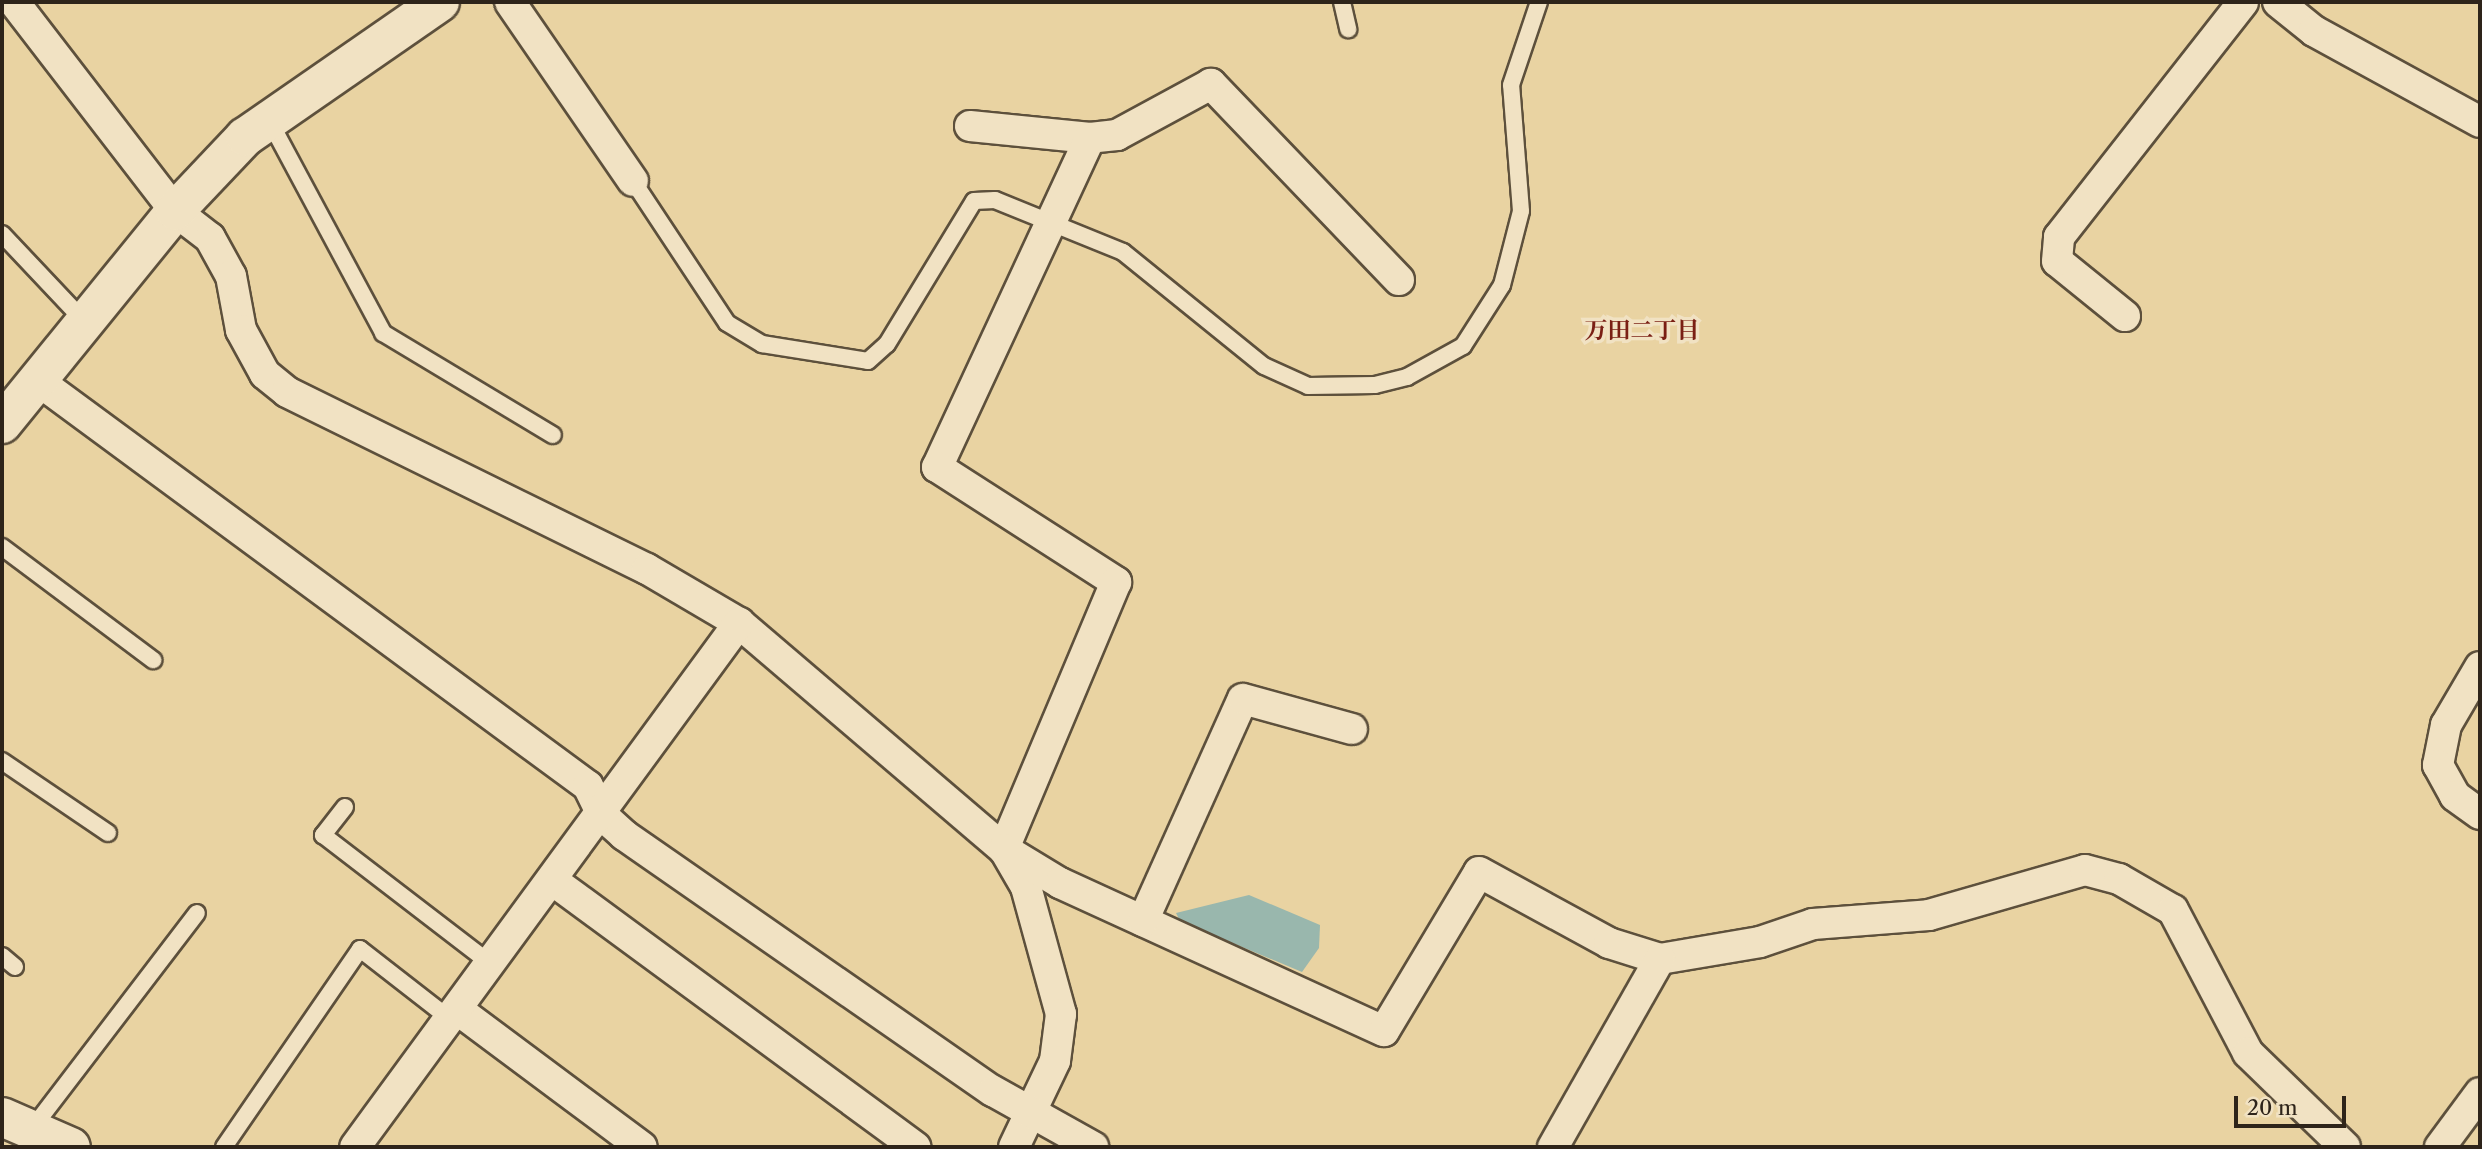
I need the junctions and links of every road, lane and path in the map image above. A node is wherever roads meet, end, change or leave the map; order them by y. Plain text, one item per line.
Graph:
1 (14, 2) edge
2 (440, 2) edge
3 (510, 2) edge
4 (1342, 2) edge
5 (1539, 2) edge
6 (2244, 2) edge
7 (2278, 2) edge
8 (1348, 29) dead end
9 (269, 120) junction
10 (2480, 122) edge
11 (970, 126) dead end
12 (1090, 138) junction
13 (633, 181) joint
14 (175, 211) junction
15 (1051, 219) junction
16 (2, 234) edge
17 (1399, 280) dead end
18 (2125, 316) dead end
19 (84, 321) junction
20 (37, 380) junction
21 (2, 424) edge
22 (553, 435) dead end
23 (2, 547) edge
24 (739, 623) junction
25 (153, 660) dead end
26 (2480, 667) edge
27 (1352, 729) dead end
28 (2, 761) edge
29 (345, 807) dead end
30 (2480, 814) edge
31 (602, 815) junction
32 (108, 833) dead end
33 (1004, 849) junction
34 (552, 880) junction
35 (197, 913) dead end
36 (1143, 921) junction
37 (1660, 959) junction
38 (491, 964) junction
39 (454, 1015) junction
40 (2480, 1093) edge
41 (1031, 1115) junction
42 (17, 1124) edge
43 (71, 1147) edge
44 (224, 1147) edge
45 (355, 1147) edge
46 (642, 1147) edge
47 (915, 1147) edge
48 (1014, 1147) edge
49 (1093, 1147) edge
50 (1553, 1147) edge
51 (2344, 1147) edge
52 (2440, 1147) edge

1 - 14 street
2 - 9 street
3 - 13 street
4 - 8 lane
5 - 15 lane
6 - 18 street
7 - 10 street
9 - 14 street
9 - 22 lane
11 - 12 street
12 - 15 street
12 - 17 street
13 - 15 lane
14 - 19 street
14 - 24 street
15 - 33 street
16 - 19 lane
19 - 20 street
20 - 21 street
20 - 31 street
23 - 25 lane
24 - 31 street
24 - 33 street
26 - 30 street
27 - 36 street
28 - 32 lane
29 - 38 lane
31 - 34 street
31 - 41 street
33 - 36 street
33 - 41 street
34 - 38 street
34 - 47 street
35 - 42 lane
36 - 37 street
37 - 50 street
37 - 51 street
38 - 39 street
39 - 44 lane
39 - 45 street
39 - 46 street
40 - 52 street
41 - 48 street
41 - 49 street
42 - 43 street

